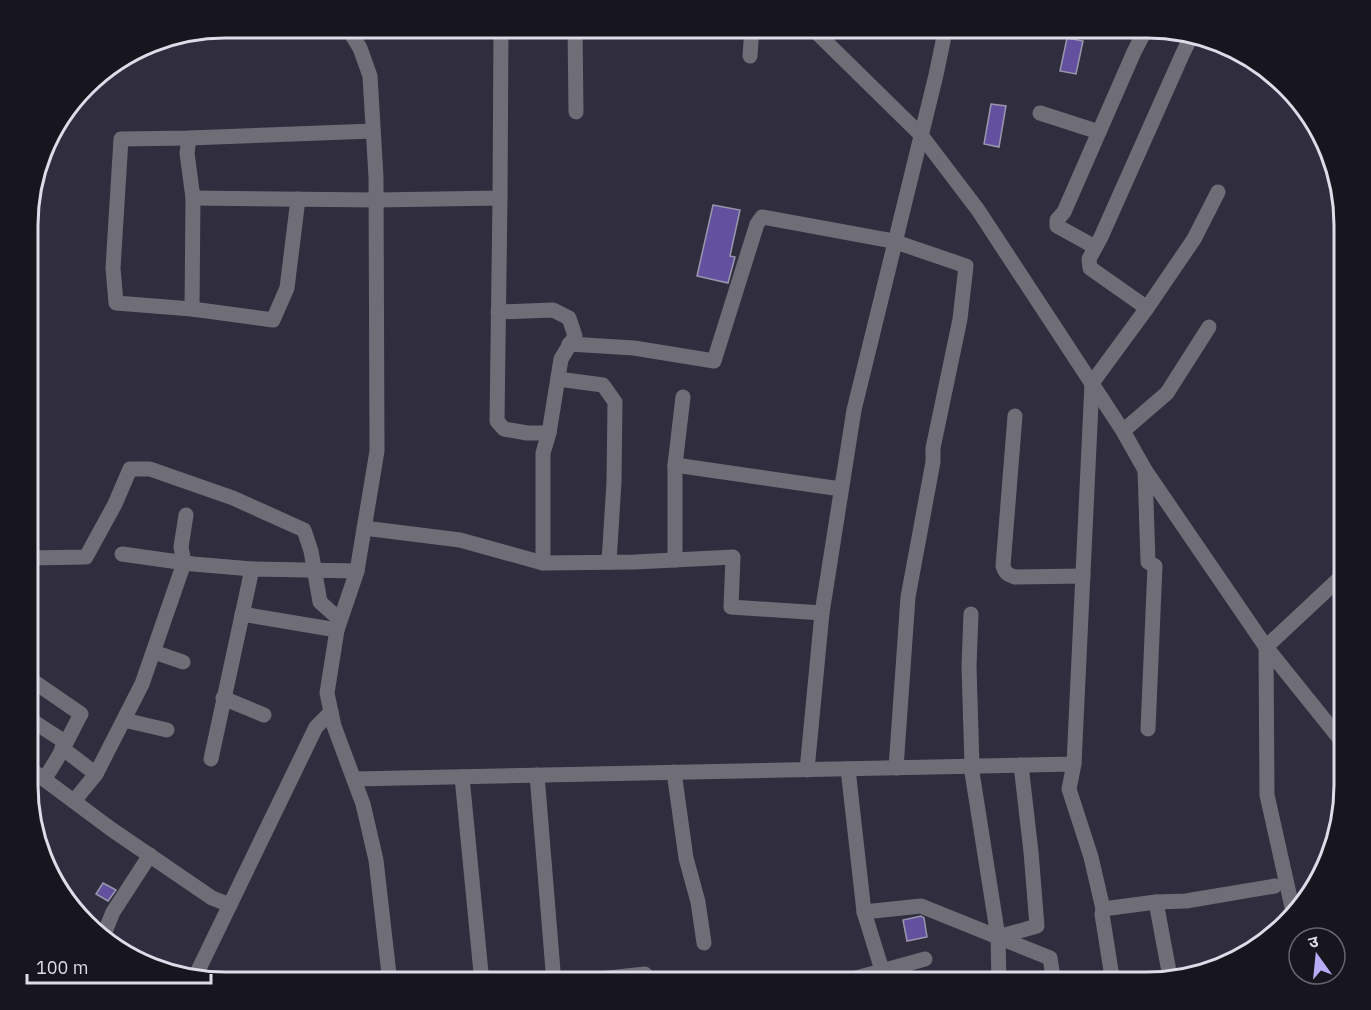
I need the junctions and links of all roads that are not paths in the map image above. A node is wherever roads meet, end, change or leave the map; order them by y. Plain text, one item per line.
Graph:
1 (354, 38) edge
2 (501, 38) edge
3 (575, 38) edge
4 (751, 38) edge
5 (822, 38) edge
6 (943, 38) edge
7 (1141, 38) edge
8 (1188, 42) edge
9 (750, 56) dead end
10 (576, 112) dead end
11 (1040, 113) dead end
12 (373, 132) junction
13 (1099, 132) junction
14 (921, 135) junction
15 (189, 138) junction
16 (1218, 192) dead end
17 (194, 198) junction
18 (500, 198) junction
19 (298, 199) junction
20 (376, 200) junction
21 (895, 242) junction
22 (1095, 248) junction
23 (1147, 308) junction
24 (192, 309) junction
25 (498, 312) junction
26 (1209, 327) dead end
27 (570, 344) junction
28 (558, 379) junction
29 (1092, 383) junction
30 (683, 397) dead end
31 (1015, 416) dead end
32 (1124, 431) junction
33 (549, 433) junction
34 (675, 465) junction
35 (1145, 470) junction
36 (841, 489) junction
37 (186, 515) dead end
38 (364, 528) junction
39 (122, 554) dead end
40 (38, 558) edge
41 (675, 560) junction
42 (609, 562) junction
43 (184, 563) junction
44 (543, 563) junction
45 (252, 569) junction
46 (315, 570) junction
47 (357, 571) junction
48 (1083, 576) junction
49 (1333, 584) edge
50 (822, 613) junction
51 (242, 614) junction
52 (971, 614) dead end
53 (339, 625) junction
54 (1266, 647) junction
55 (154, 652) junction
56 (183, 662) dead end
57 (38, 684) edge
58 (223, 698) junction
59 (331, 712) junction
60 (264, 715) dead end
61 (124, 720) junction
62 (38, 725) edge
63 (1148, 729) dead end
64 (166, 730) dead end
65 (1333, 730) edge
66 (64, 745) junction
67 (211, 759) dead end
68 (1074, 764) junction
69 (1021, 765) junction
70 (971, 766) junction
71 (896, 768) junction
72 (848, 769) junction
73 (807, 770) junction
74 (674, 772) junction
75 (96, 774) junction
76 (38, 775) edge
77 (537, 775) junction
78 (462, 777) junction
79 (44, 779) junction
80 (354, 779) junction
81 (74, 801) junction
82 (150, 855) junction
83 (1275, 886) dead end
84 (1156, 902) junction
85 (1291, 903) edge
86 (230, 905) junction
87 (1103, 909) junction
88 (864, 912) junction
89 (106, 930) edge
90 (998, 937) junction
91 (704, 943) dead end
92 (924, 958) dead end
93 (198, 970) edge
94 (882, 970) junction
95 (1169, 971) edge
96 (389, 972) edge
97 (481, 972) edge
98 (553, 972) edge
99 (873, 973) edge
100 (999, 973) edge
101 (1052, 973) edge
102 (1111, 973) edge

1 - 12 street
2 - 18 street
3 - 10 street
4 - 9 street
5 - 14 street
6 - 14 street
7 - 13 street
8 - 22 street
11 - 13 street
12 - 15 street
12 - 20 street
13 - 22 street
14 - 21 street
14 - 29 street
15 - 17 street
15 - 24 street
16 - 23 street
17 - 19 street
17 - 24 street
18 - 20 street
18 - 25 street
19 - 20 street
19 - 24 street
20 - 38 street
21 - 27 street
21 - 36 street
21 - 71 street
22 - 23 street
23 - 29 street
25 - 27 street
25 - 33 street
26 - 32 street
27 - 28 street
28 - 33 street
28 - 42 street
29 - 32 street
29 - 48 street
30 - 34 street
31 - 48 street
32 - 35 street
33 - 44 street
34 - 36 street
34 - 41 street
35 - 54 street
35 - 63 street
36 - 50 street
37 - 43 street
38 - 44 street
38 - 47 street
39 - 43 street
40 - 46 street
41 - 42 street
41 - 50 street
42 - 44 street
43 - 45 street
43 - 55 street
45 - 46 street
45 - 51 street
46 - 47 street
46 - 53 street
47 - 53 street
48 - 68 street
49 - 54 street
50 - 73 street
51 - 53 street
51 - 58 street
52 - 70 street
53 - 59 street
54 - 65 street
54 - 85 street
55 - 56 street
55 - 61 street
57 - 66 street
58 - 60 street
58 - 67 street
59 - 80 street
59 - 86 street
61 - 64 street
61 - 75 street
62 - 66 street
66 - 75 street
66 - 79 street
68 - 69 street
68 - 87 street
69 - 70 street
69 - 90 street
70 - 71 street
70 - 90 street
71 - 72 street
72 - 73 street
72 - 88 street
73 - 74 street
74 - 77 street
74 - 91 street
75 - 81 street
76 - 79 street
77 - 78 street
77 - 98 street
78 - 80 street
78 - 97 street
79 - 81 street
80 - 96 street
81 - 82 street
82 - 86 street
82 - 89 street
83 - 84 street
84 - 87 street
84 - 95 street
86 - 93 street
87 - 102 street
88 - 90 street
88 - 94 street
90 - 100 street
90 - 101 street
92 - 94 street
94 - 99 street

